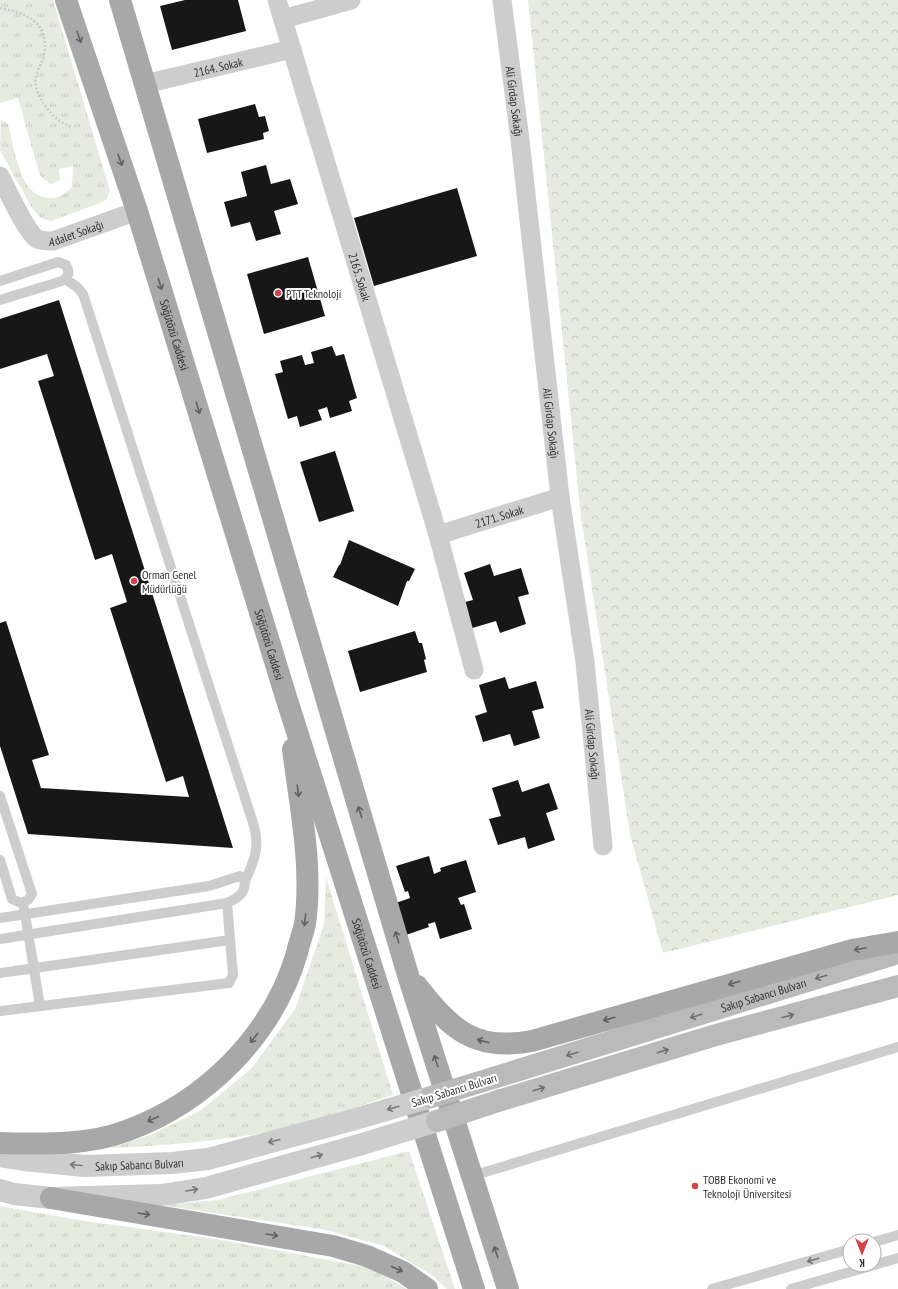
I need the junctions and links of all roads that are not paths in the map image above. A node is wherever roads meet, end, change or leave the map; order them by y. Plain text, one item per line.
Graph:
1 (66, 0) edge
2 (120, 0) edge
3 (278, 0) edge
4 (351, 0) edge
5 (502, 0) edge
6 (283, 19) junction
7 (292, 49) junction
8 (145, 84) junction
9 (0, 176) edge
10 (137, 211) junction
11 (66, 279) junction
12 (0, 281) edge
13 (0, 300) edge
14 (560, 497) junction
15 (438, 535) junction
16 (474, 670) dead end
17 (286, 697) junction
18 (0, 796) edge
19 (603, 846) dead end
20 (0, 860) edge
21 (245, 881) junction
22 (23, 903) junction
23 (227, 903) junction
24 (25, 914) junction
25 (0, 918) edge
26 (29, 935) junction
27 (0, 939) edge
28 (230, 940) junction
29 (898, 942) edge
30 (898, 953) edge
31 (34, 968) junction
32 (0, 973) edge
33 (408, 975) junction
34 (898, 986) edge
35 (40, 1006) junction
36 (0, 1011) edge
37 (898, 1047) edge
38 (431, 1097) joint
39 (437, 1121) joint
40 (0, 1143) edge
41 (0, 1156) edge
42 (472, 1176) junction
43 (0, 1190) edge
44 (50, 1198) junction
45 (898, 1235) edge
46 (882, 1240) edge
47 (842, 1251) edge
48 (898, 1258) edge
49 (882, 1263) edge
50 (846, 1273) edge
51 (718, 1288) edge
52 (427, 1289) edge
53 (474, 1289) edge
54 (508, 1289) edge
55 (791, 1289) edge

1 -> 10 main road, Söğütözü Caddesi
2 - 8 main road
3 - 6 street, 2165. Sokak
4 - 6 street
5 - 14 street, Ali Girdap Sokağı
6 - 7 street, 2165. Sokak
7 - 8 street, 2164. Sokak
7 - 15 street, 2165. Sokak
33 -> 8 main road
9 - 10 street, Adalet Sokağı
10 -> 17 main road, Söğütözü Caddesi
11 - 12 lane
11 - 13 lane
11 - 21 lane
14 - 15 street, 2171. Sokak
14 - 19 street, Ali Girdap Sokağı
15 - 16 street, 2165. Sokak
17 -> 40 main road
17 - 53 main road, Söğütözü Caddesi
18 - 22 lane
20 - 22 lane
21 - 23 lane
21 - 24 lane
22 - 24 lane
23 - 26 lane
23 - 28 lane
24 - 25 lane
24 - 26 lane
26 - 27 lane
26 - 31 lane
28 - 31 lane
28 - 35 lane
29 -> 33 main road
30 -> 38 main road, Sakıp Sabancı Bulvarı, bridge
31 - 32 lane
31 - 35 lane
42 -> 33 main road
39 -> 34 main road, Sakıp Sabancı Bulvarı, bridge
35 - 36 lane
37 - 42 lane
38 -> 41 street, Sakıp Sabancı Bulvarı, bridge
44 -> 39 street, Sakıp Sabancı Bulvarı, bridge
54 -> 42 main road
43 - 44 street, Sakıp Sabancı Bulvarı
44 -> 52 main road
45 - 46 lane
47 -> 51 lane
48 - 49 lane
50 - 55 lane

